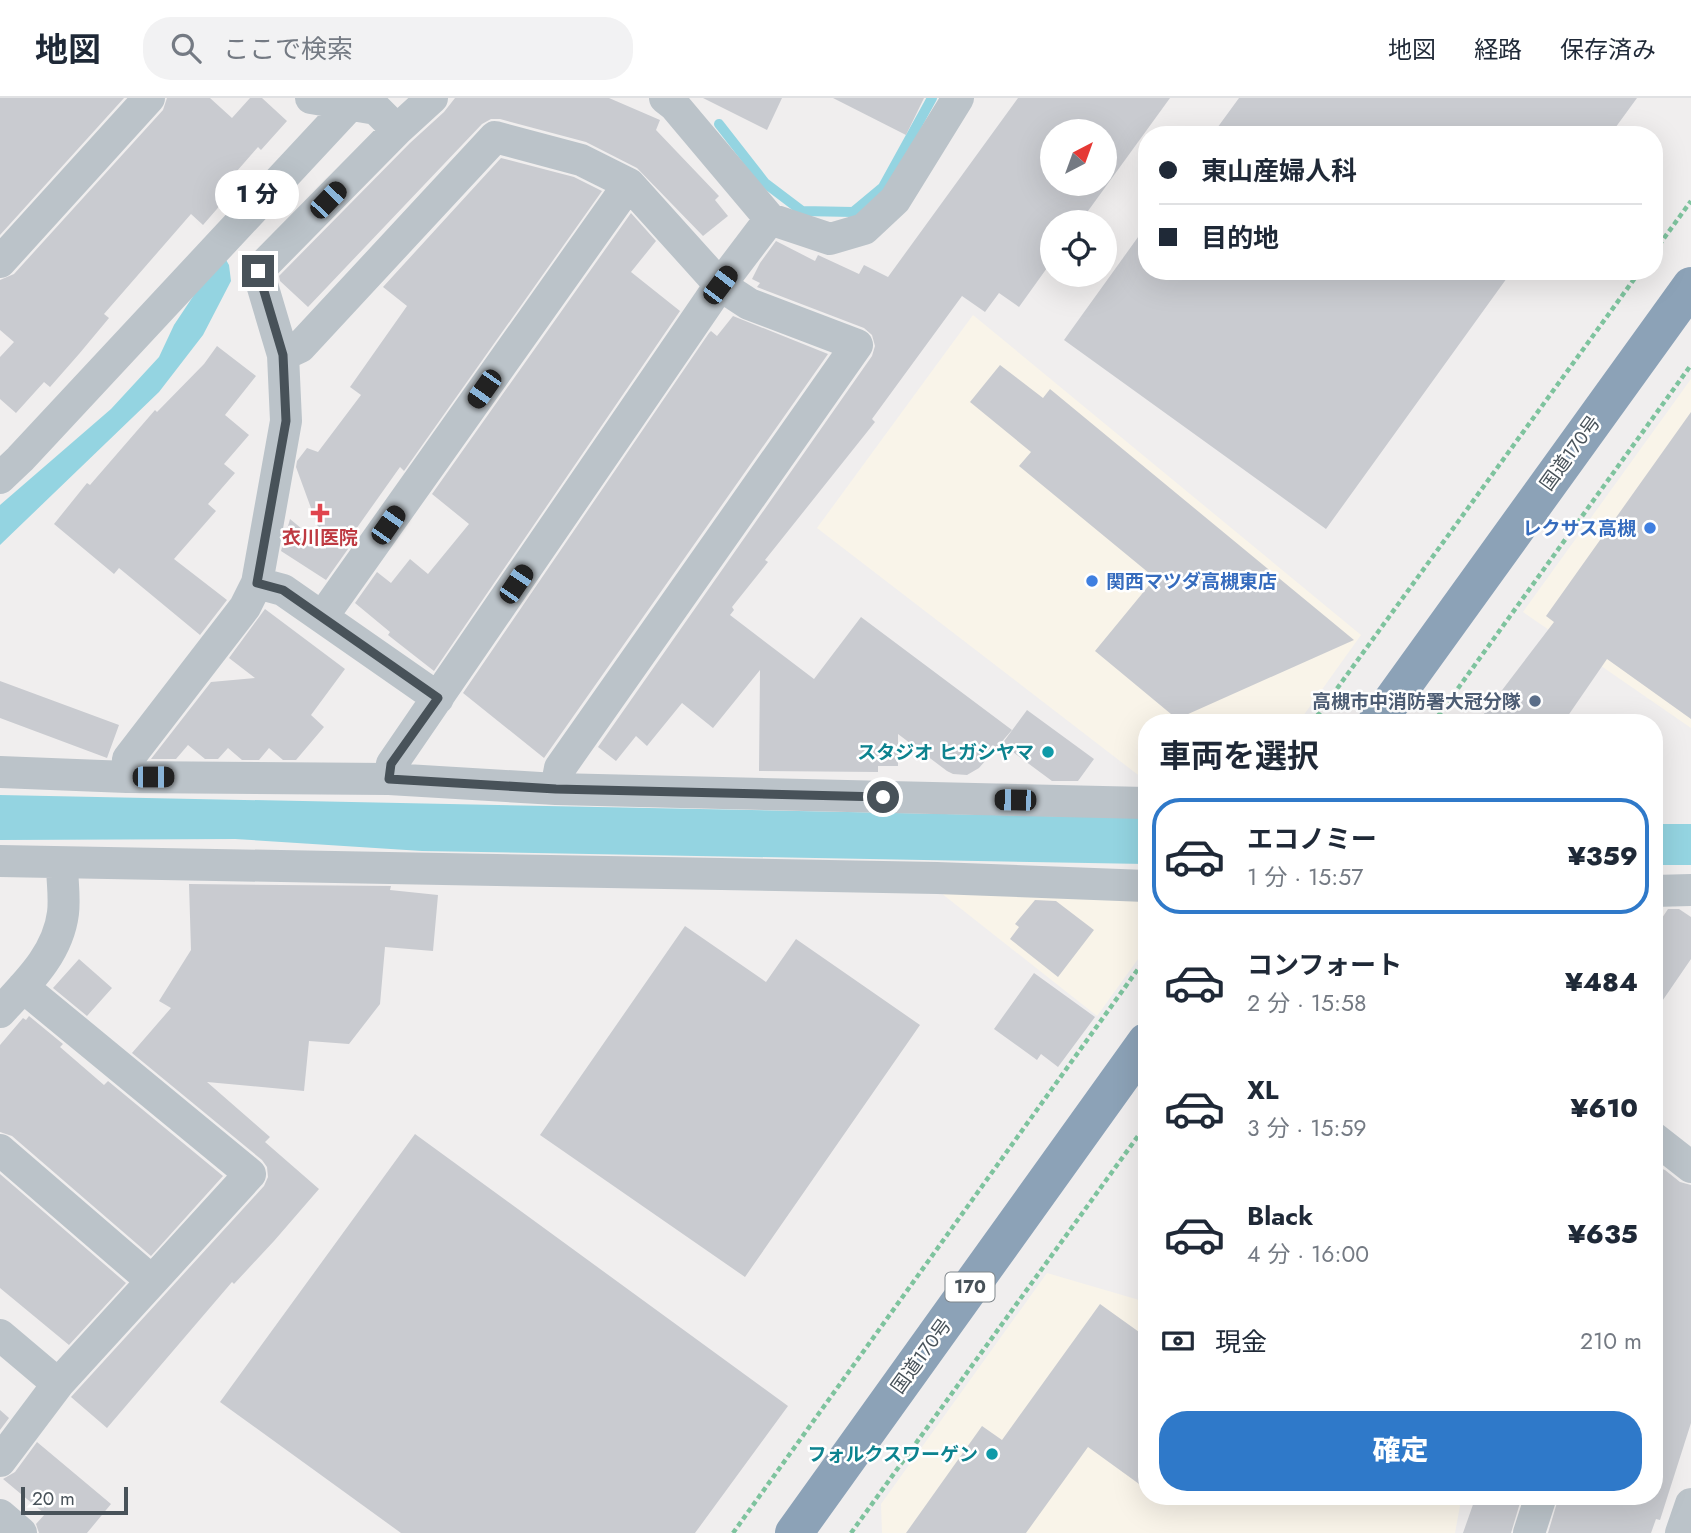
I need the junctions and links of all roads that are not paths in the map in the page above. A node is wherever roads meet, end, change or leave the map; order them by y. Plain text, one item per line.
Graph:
1 (149, 98) edge
2 (311, 98) edge
3 (432, 98) edge
4 (958, 98) edge
5 (684, 105) edge
6 (349, 106) junction
7 (397, 130) junction
8 (629, 184) junction
9 (770, 219) junction
10 (0, 262) edge
11 (720, 285) junction
12 (1691, 286) edge
13 (283, 355) junction
14 (7, 459) edge
15 (257, 583) junction
16 (323, 616) junction
17 (438, 698) junction
18 (1382, 714) edge
19 (0, 772) edge
20 (127, 777) junction
21 (389, 779) junction
22 (556, 789) junction
23 (1138, 803) edge
24 (0, 861) edge
25 (62, 864) junction
26 (1138, 886) edge
27 (1691, 890) edge
28 (1663, 891) edge
29 (23, 987) junction
30 (0, 1012) edge
31 (1138, 1053) edge
32 (1663, 1145) edge
33 (0, 1150) edge
34 (1691, 1167) edge
35 (152, 1280) junction
36 (0, 1335) edge
37 (58, 1384) junction
38 (0, 1461) edge
39 (1691, 1504) edge
40 (1538, 1505) edge
41 (0, 1515) edge
42 (21, 1533) edge
43 (794, 1533) edge
44 (1529, 1533) edge
45 (1681, 1533) edge

1 - 10 street
2 - 6 street
3 - 7 street
4 - 9 street
5 - 9 street
6 - 7 street
6 - 14 street
7 - 13 street
8 - 11 street
8 - 13 street
8 - 16 street
9 - 11 street
11 - 17 street
11 - 22 street
12 - 18 highway, 国道170号
13 - 15 street
15 - 16 street
15 - 20 street
16 - 17 street
17 - 21 street
19 - 20 street
20 - 21 street
21 - 22 street
22 - 23 street
24 - 25 street
25 - 26 street
25 - 29 street
27 - 28 street
29 - 30 street
29 - 35 street
31 - 43 highway, 国道170号 / 170
32 - 34 street
33 - 35 street
35 - 37 street
36 - 37 street
37 - 38 street
39 - 45 street
40 - 44 street
41 - 42 street

